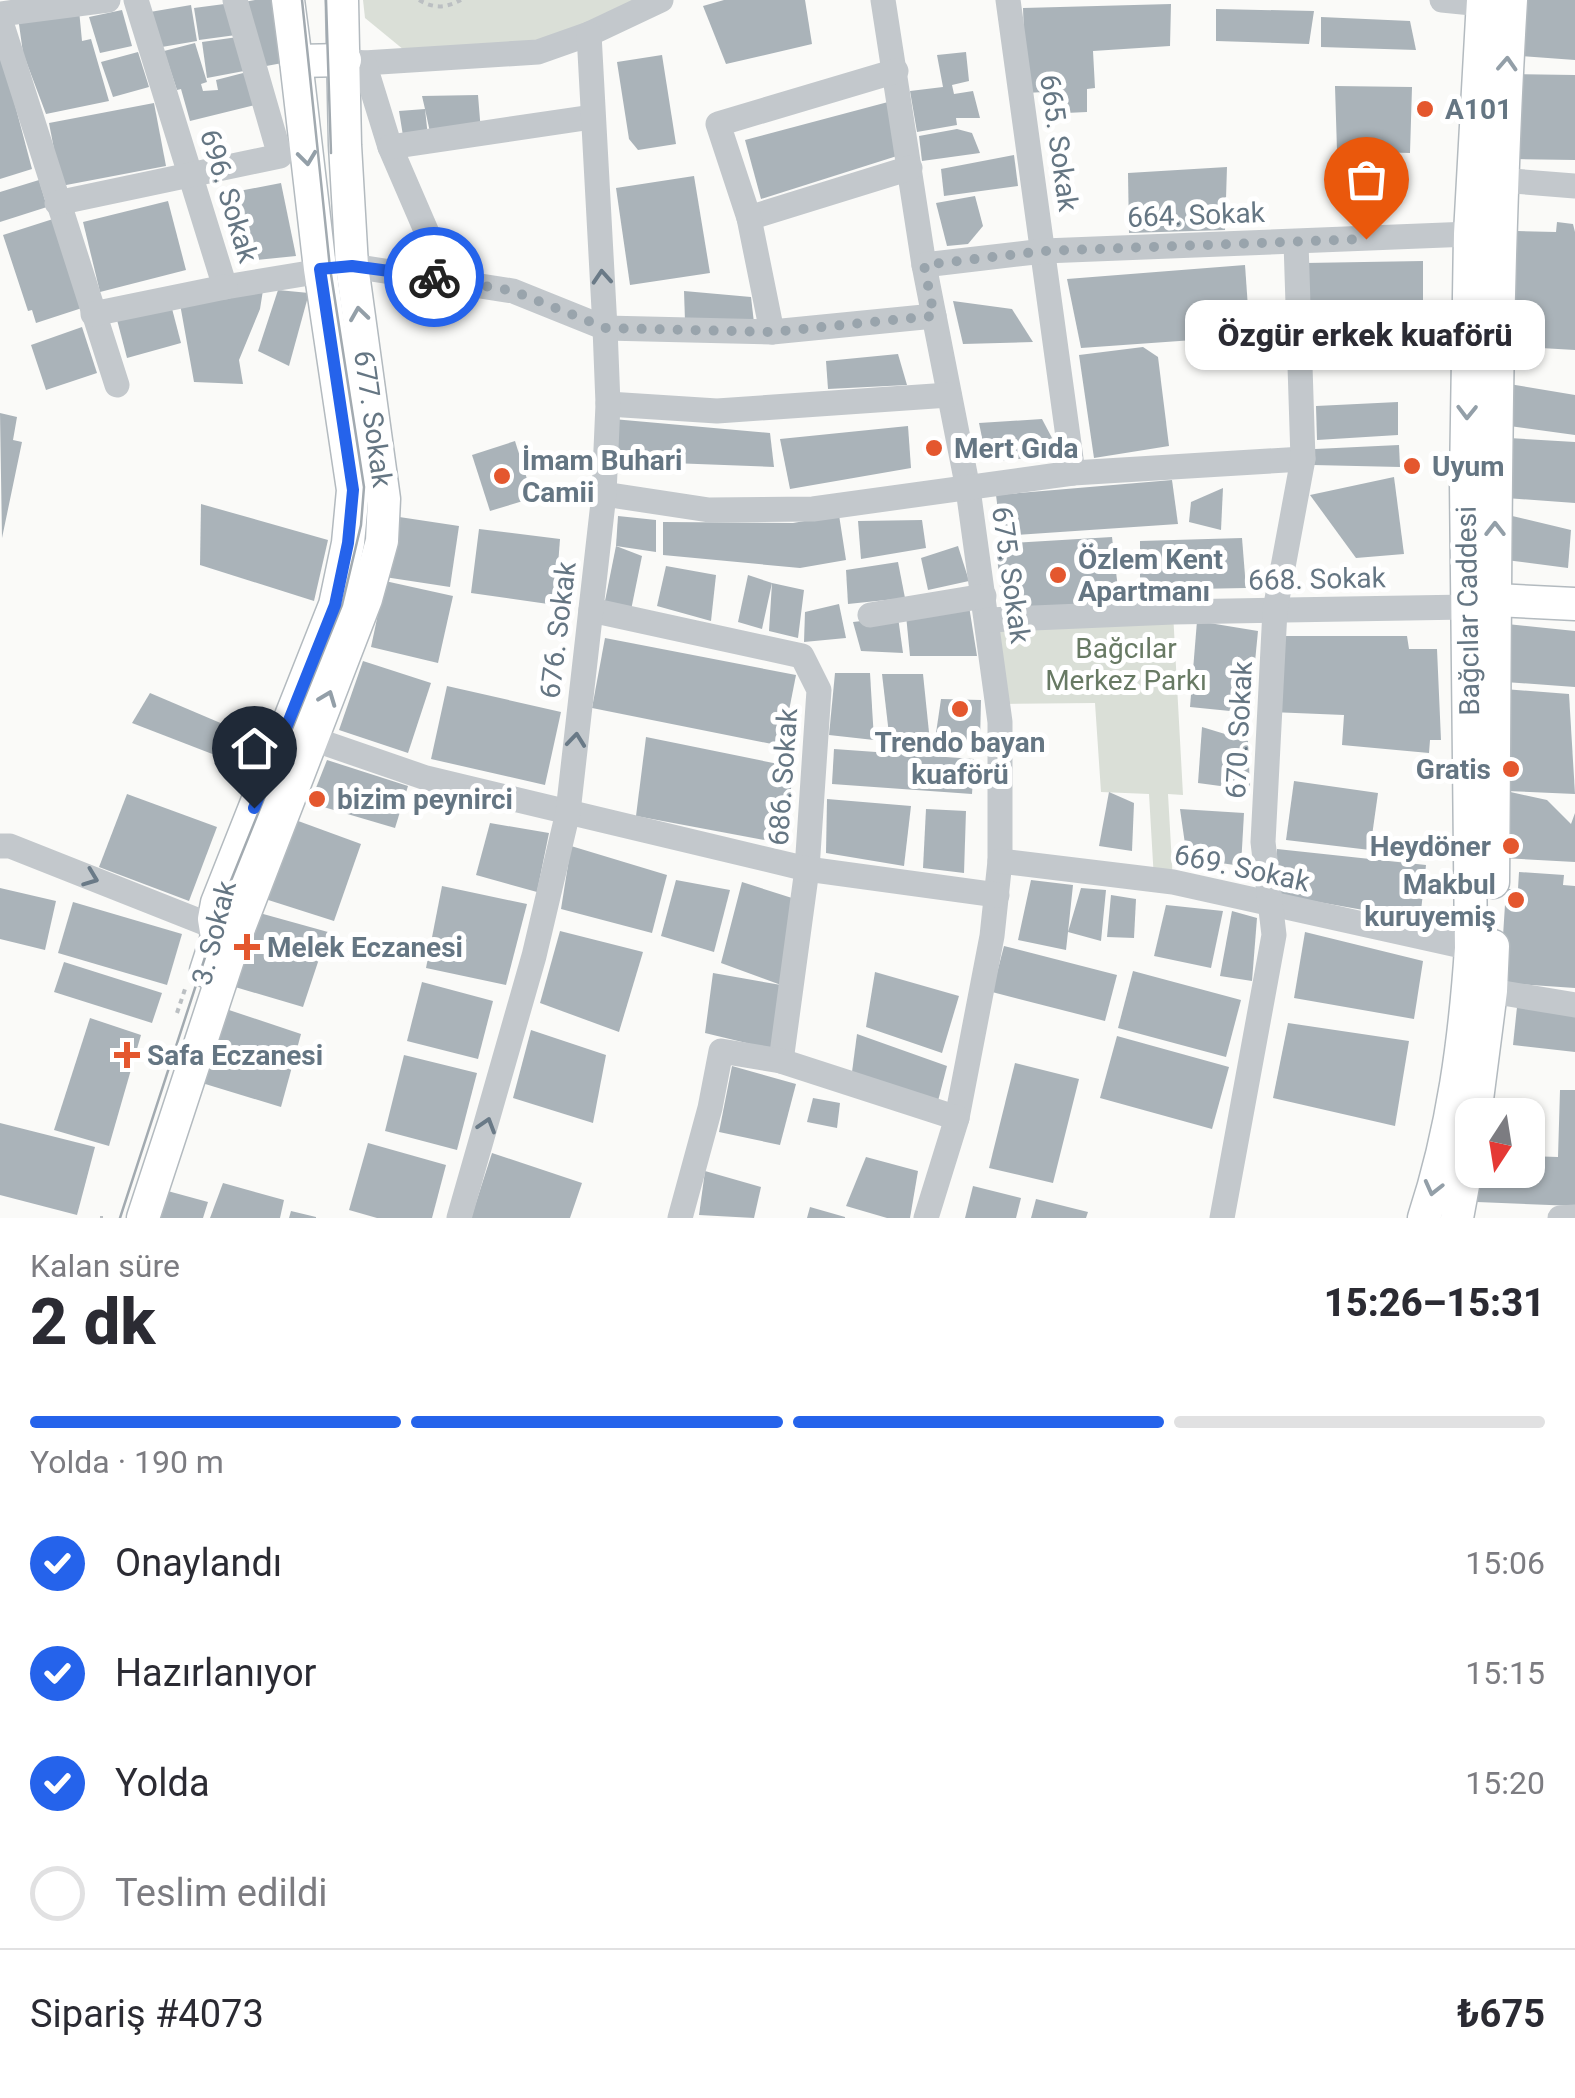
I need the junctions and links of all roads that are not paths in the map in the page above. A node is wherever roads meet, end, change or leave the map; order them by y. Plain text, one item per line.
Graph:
1 (108, 0) edge
2 (136, 0) edge
3 (235, 0) edge
4 (288, 0) edge
5 (342, 0) edge
6 (660, 0) edge
7 (883, 0) edge
8 (1008, 0) edge
9 (1442, 0) edge
10 (1492, 2) edge
11 (0, 16) edge
12 (589, 34) junction
13 (296, 61) junction
14 (355, 62) junction
15 (896, 71) junction
16 (592, 117) junction
17 (390, 147) junction
18 (910, 168) junction
19 (192, 176) junction
20 (1500, 180) junction
21 (1575, 186) edge
22 (56, 203) junction
23 (750, 218) junction
24 (1470, 234) junction
25 (1296, 242) junction
26 (1044, 251) junction
27 (924, 265) junction
28 (336, 267) junction
29 (448, 279) junction
30 (225, 287) junction
31 (93, 314) junction
32 (934, 316) junction
33 (606, 328) junction
34 (772, 332) junction
35 (117, 385) dead end
36 (949, 395) junction
37 (608, 404) junction
38 (1303, 459) junction
39 (1073, 473) junction
40 (968, 489) junction
41 (604, 494) junction
42 (1482, 604) junction
43 (1575, 604) edge
44 (986, 608) junction
45 (591, 610) junction
46 (1275, 610) junction
47 (870, 615) dead end
48 (313, 739) junction
49 (568, 812) junction
50 (0, 846) edge
51 (1000, 861) junction
52 (807, 869) junction
53 (997, 895) junction
54 (1269, 904) junction
55 (224, 936) junction
56 (1470, 948) junction
57 (1491, 992) junction
58 (1575, 1005) edge
59 (781, 1060) junction
60 (1477, 1098) edge
61 (957, 1118) junction
62 (1463, 1188) edge
63 (1575, 1217) edge
64 (124, 1218) edge
65 (143, 1218) edge
66 (459, 1218) edge
67 (680, 1218) edge
68 (926, 1218) edge
69 (1222, 1218) edge
70 (1424, 1218) edge
71 (1457, 1218) edge
72 (1560, 1218) edge

1 - 11 street
2 - 19 street, 696. Sokak
3 - 19 street
4 - 13 main road, 3. Sokak
5 - 14 main road, 677. Sokak
6 - 12 street
7 - 15 street, 675. Sokak
8 - 26 street, 665. Sokak
9 - 10 street
20 -> 10 main road, Bağcılar Caddesi
10 - 24 main road, Bağcılar Caddesi
11 - 22 street
12 - 14 street
12 - 16 street, 676. Sokak
13 - 14 main road
13 -> 28 main road, 3. Sokak
14 - 17 street
14 - 28 main road, 677. Sokak
15 - 18 street, 675. Sokak
15 - 23 street
16 - 17 street
33 -> 16 street, 676. Sokak
17 - 29 street
18 - 23 street
18 - 27 street, 675. Sokak
19 - 22 street
19 - 30 street, 696. Sokak
20 - 21 street
42 -> 20 main road, Bağcılar Caddesi
22 - 31 street
23 - 34 street
24 - 25 street, 664. Sokak
24 -> 42 main road, Bağcılar Caddesi
25 - 26 street, 664. Sokak
25 - 38 street, 670. Sokak
26 - 27 street, 664. Sokak
26 - 39 street, 665. Sokak
27 - 32 street, 675. Sokak
28 - 29 street, 696. Sokak
28 - 30 street, 696. Sokak
48 -> 28 main road, 677. Sokak
28 - 55 main road, 3. Sokak
29 - 33 street, 696. Sokak
30 - 31 street
31 - 35 street
32 - 34 street
32 - 36 street, 675. Sokak
33 - 34 street
33 - 37 street, 676. Sokak
36 - 37 street
36 - 40 street, 675. Sokak
37 - 41 street, 676. Sokak
38 - 39 street
38 - 46 street, 670. Sokak
39 - 40 street
40 - 41 street
40 - 44 street, 675. Sokak
41 - 45 street, 676. Sokak
42 - 43 main road
42 - 46 street, 668. Sokak
42 - 56 main road, Bağcılar Caddesi
42 - 57 main road, Bağcılar Caddesi
44 - 46 street, 668. Sokak
44 - 47 street, 668. Sokak
44 - 51 street, 675. Sokak
49 -> 45 street, 676. Sokak
45 - 52 street, 686. Sokak
46 - 54 street, 670. Sokak
48 - 49 street
48 - 55 main road, 677. Sokak
49 - 52 street
66 -> 49 street, 676. Sokak
50 -> 55 street
51 - 53 street, 675. Sokak
51 - 54 street, 669. Sokak
52 - 53 street
52 - 59 street, 686. Sokak
53 - 61 street, 675. Sokak
54 - 56 street, 669. Sokak
54 - 69 street, 670. Sokak
55 - 64 main road, 3. Sokak
55 - 65 main road, 677. Sokak
56 -> 70 main road, Bağcılar Caddesi
57 - 58 street
57 - 60 main road, Bağcılar Caddesi
59 - 61 street
59 - 67 street
61 - 68 street, 675. Sokak
62 - 71 main road
63 - 72 street

